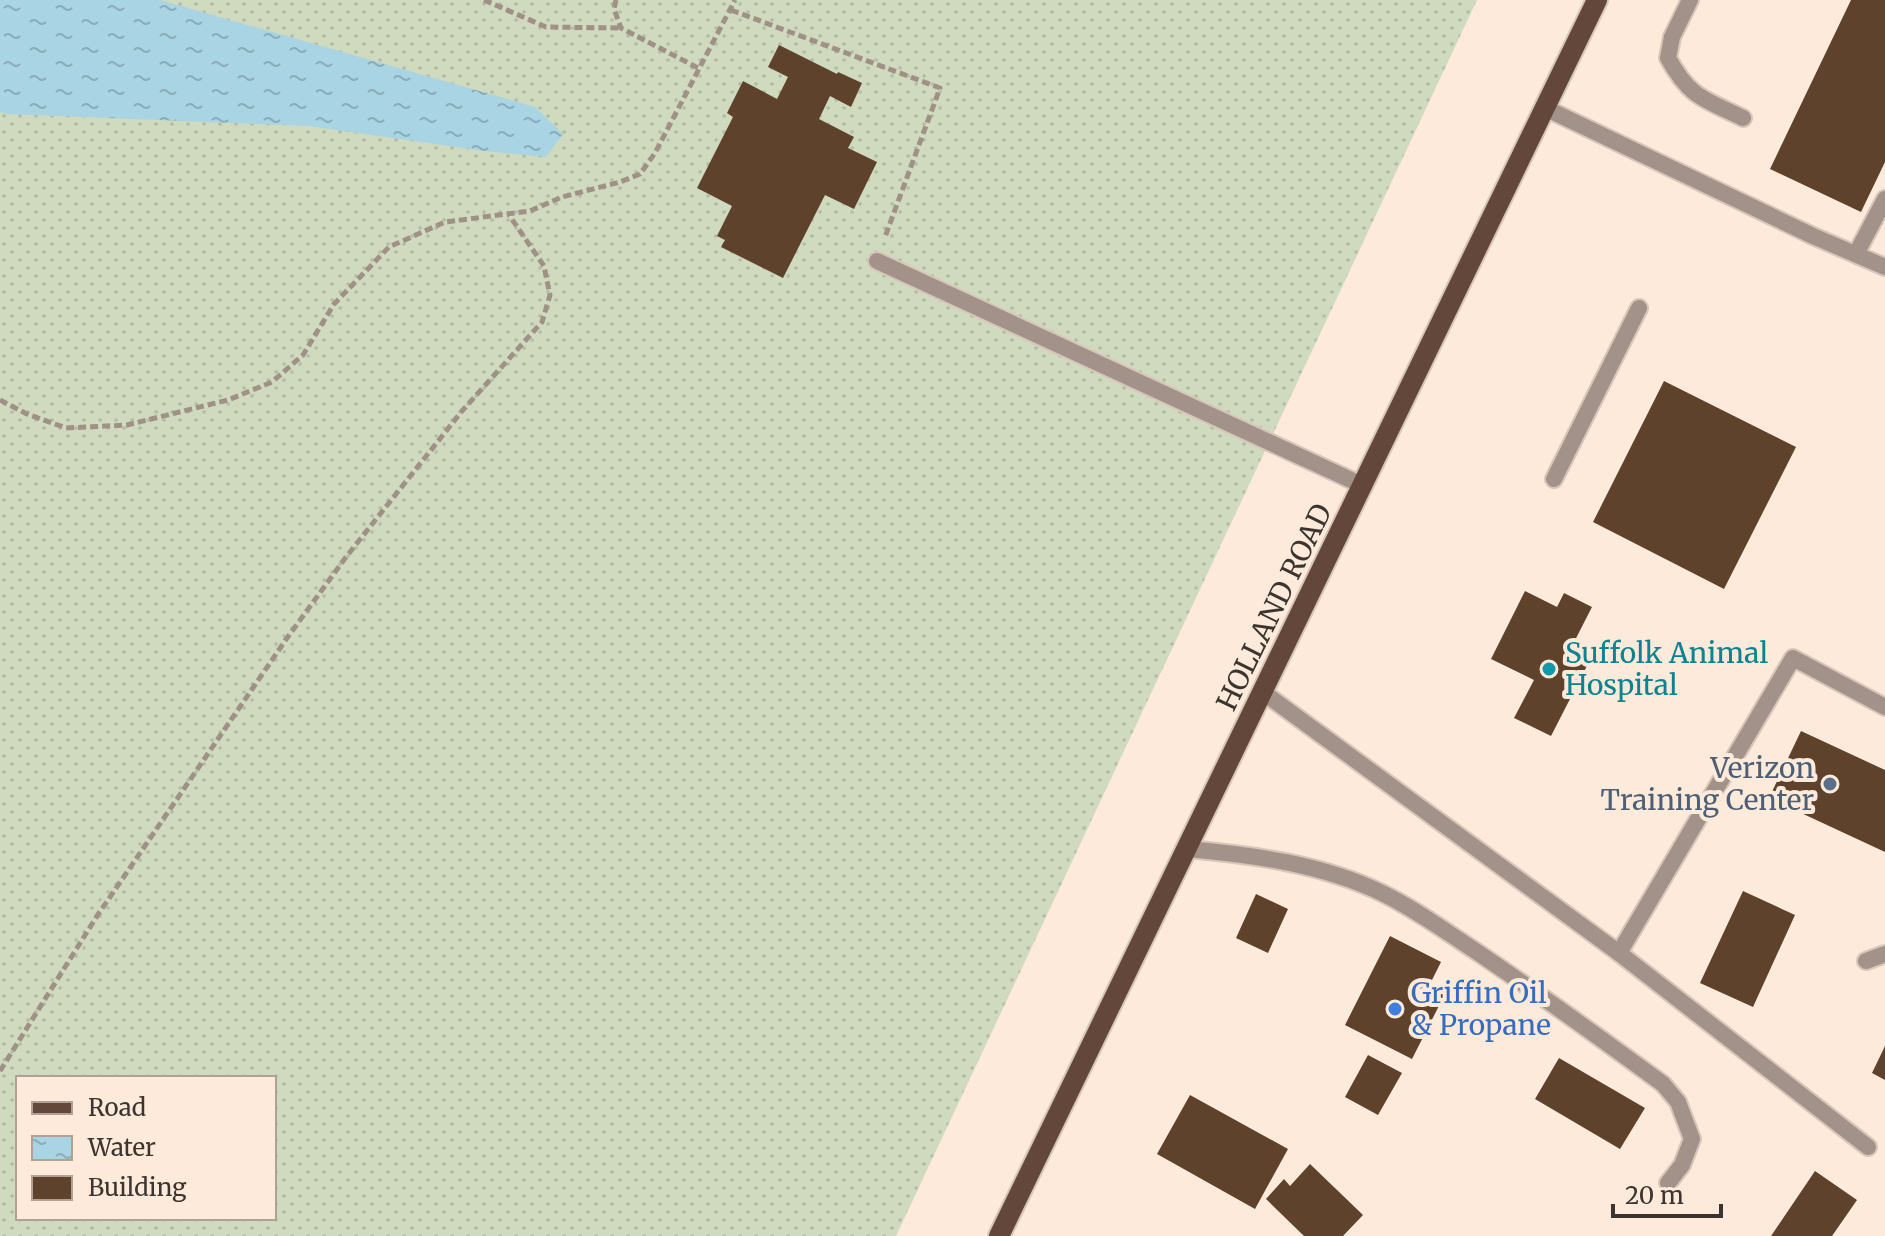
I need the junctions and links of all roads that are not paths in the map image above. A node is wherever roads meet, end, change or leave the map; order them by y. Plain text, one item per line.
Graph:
1 (1597, 0) edge
2 (1690, 0) edge
3 (1545, 108) junction
4 (1743, 118) dead end
5 (1885, 199) edge
6 (1856, 254) junction
7 (877, 261) road end
8 (1885, 267) edge
9 (1639, 308) dead end
10 (1554, 479) dead end
11 (1364, 486) junction
12 (1264, 693) junction
13 (1885, 707) edge
14 (1188, 849) junction
15 (1619, 953) junction
16 (1885, 954) edge
17 (1866, 961) dead end
18 (1868, 1147) dead end
19 (1668, 1183) dead end
20 (999, 1236) edge

1 - 3 main road, HOLLAND ROAD
2 - 4 street
3 - 6 street
3 - 11 main road, HOLLAND ROAD
5 - 6 street
6 - 8 street
7 - 11 street
9 - 10 street
11 - 12 main road, HOLLAND ROAD
12 - 14 main road, HOLLAND ROAD
12 - 15 street
13 - 15 street
14 - 19 street
14 - 20 main road, HOLLAND ROAD
15 - 18 street
16 - 17 street

